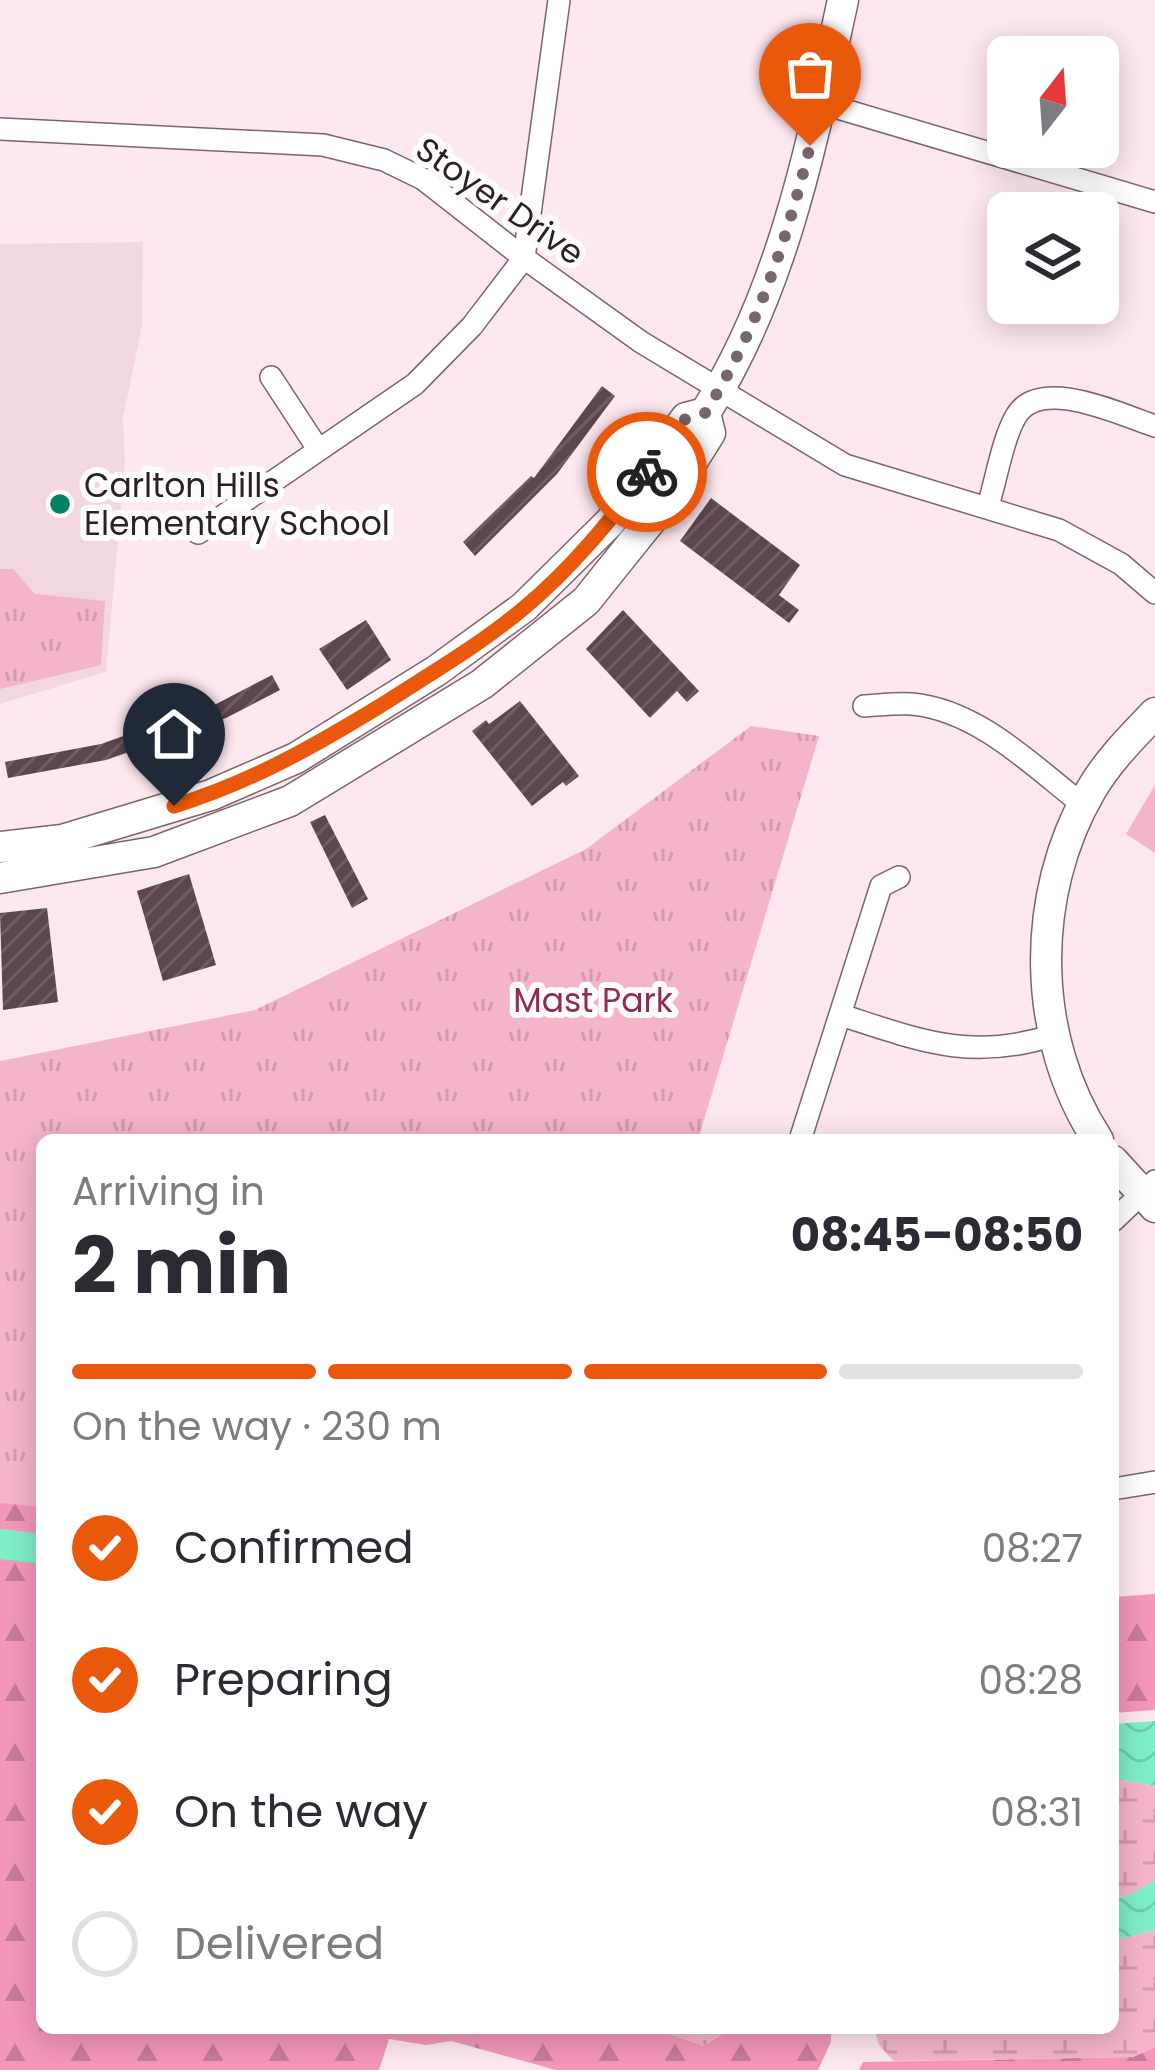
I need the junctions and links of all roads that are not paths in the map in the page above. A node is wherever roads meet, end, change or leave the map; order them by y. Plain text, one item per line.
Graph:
1 (560, 0) edge
2 (843, 0) edge
3 (821, 103) junction
4 (0, 129) edge
5 (1155, 202) edge
6 (524, 258) junction
7 (271, 377) dead end
8 (711, 402) junction
9 (1155, 426) edge
10 (318, 449) junction
11 (988, 506) junction
12 (198, 532) dead end
13 (1155, 593) edge
14 (864, 706) dead end
15 (1155, 713) edge
16 (1083, 805) junction
17 (0, 847) edge
18 (898, 877) dead end
19 (0, 878) edge
20 (841, 1015) junction
21 (1054, 1035) junction
22 (802, 1134) edge
23 (1095, 1134) edge
24 (1119, 1166) edge
25 (1151, 1194) edge
26 (1119, 1217) edge
27 (1155, 1482) edge
28 (1119, 1488) edge

1 - 6 street
2 - 3 main road
3 - 5 street
3 - 8 main road
4 - 6 street, Stoyer Drive
6 - 8 street, Stoyer Drive
6 - 10 street
7 - 10 street
8 - 11 street, Stoyer Drive
8 - 17 main road
8 - 19 main road
9 - 11 street
10 - 12 street
11 - 13 street, Stoyer Drive
14 - 16 street
15 - 16 main road
16 - 21 main road
18 - 20 street
20 - 21 street
20 - 22 street
21 - 23 main road
24 - 25 main road
25 - 26 street
27 - 28 street

